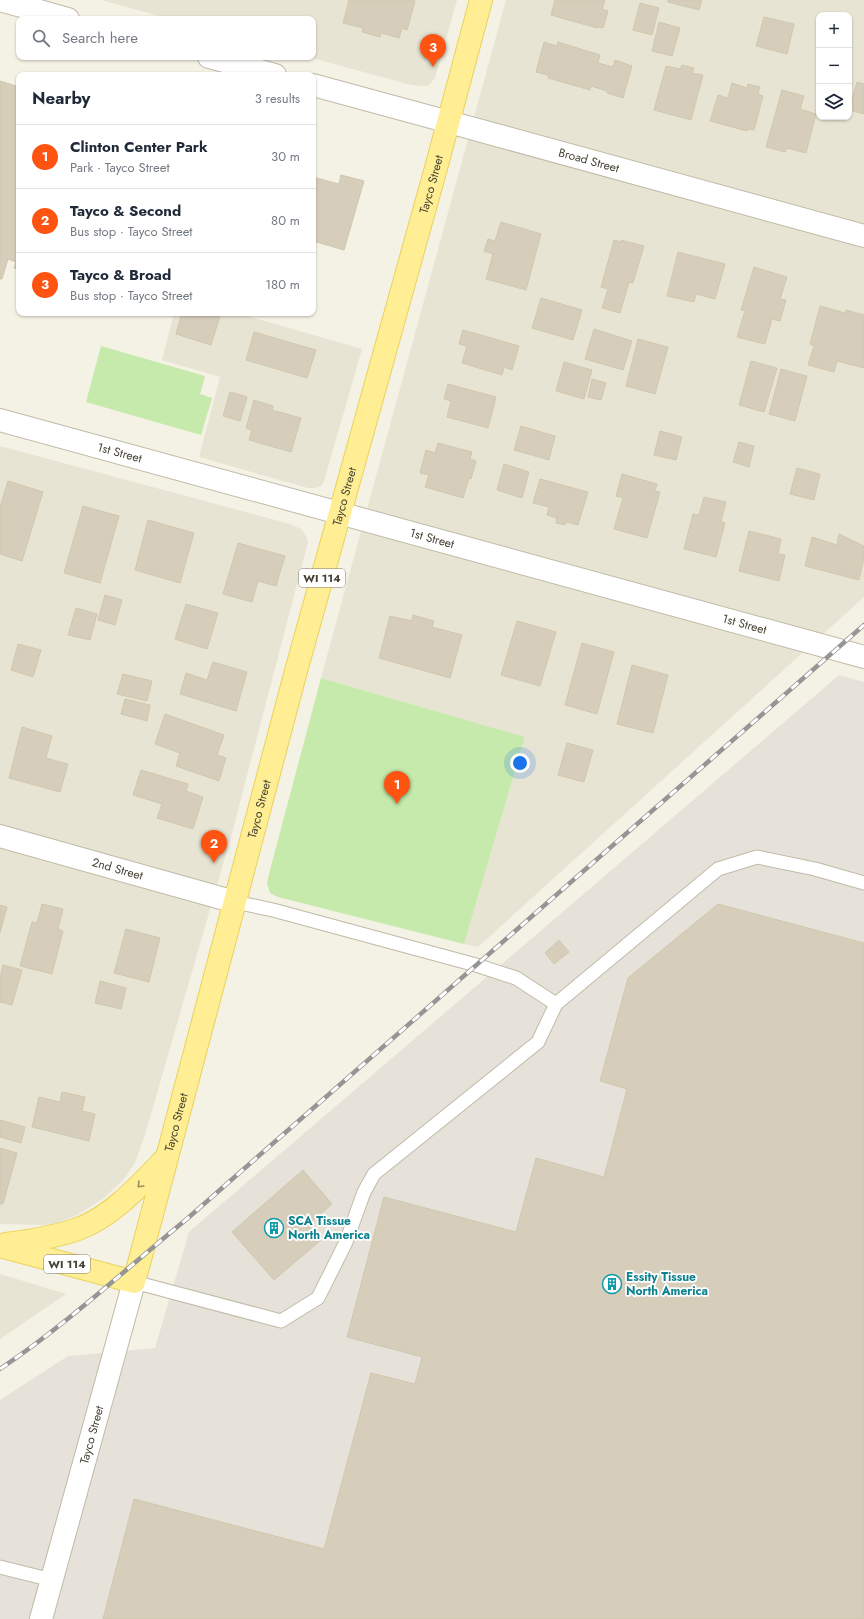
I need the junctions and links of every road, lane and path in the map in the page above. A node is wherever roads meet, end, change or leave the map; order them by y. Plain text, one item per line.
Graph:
1 (0, 0) edge
2 (481, 0) edge
3 (57, 16) edge
4 (220, 60) edge
5 (264, 72) edge
6 (316, 86) edge
7 (449, 122) junction
8 (864, 236) edge
9 (0, 420) edge
10 (340, 513) junction
11 (864, 657) edge
12 (0, 836) edge
13 (864, 883) edge
14 (235, 902) junction
15 (556, 1004) junction
16 (167, 1157) junction
17 (0, 1246) edge
18 (134, 1282) junction
19 (0, 1567) edge
20 (52, 1580) junction
21 (41, 1619) edge

1 - 3 street
2 - 7 main road, Tayco Street / WI 114
4 - 5 street
6 - 7 street, Broad Street
7 - 8 street, Broad Street
7 - 10 main road, Tayco Street / WI 114
9 - 10 street, 1st Street
10 - 11 street, 1st Street
10 - 14 main road, Tayco Street / WI 114
12 - 14 street, 2nd Street
13 - 15 lane
14 - 15 lane
14 - 16 main road, Tayco Street / WI 114
15 - 18 lane
16 -> 17 main road
16 - 18 main road, Tayco Street / WI 114
17 - 18 main road, WI 114
18 - 20 street, Tayco Street
19 - 20 lane
20 - 21 street, Tayco Street

